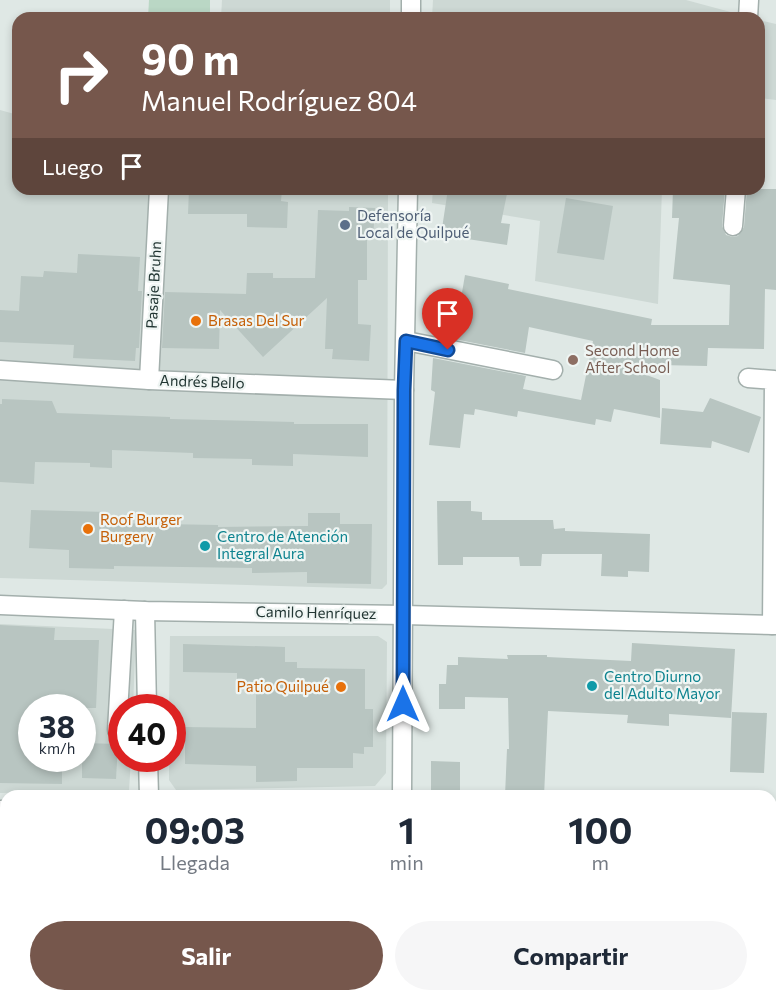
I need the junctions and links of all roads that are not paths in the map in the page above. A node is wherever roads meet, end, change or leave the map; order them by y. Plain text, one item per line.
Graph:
1 (159, 195) edge
2 (408, 195) edge
3 (735, 195) edge
4 (733, 226) dead end
5 (406, 341) junction
6 (0, 370) edge
7 (553, 370) dead end
8 (748, 378) dead end
9 (149, 380) junction
10 (404, 390) junction
11 (0, 605) edge
12 (124, 610) junction
13 (145, 611) junction
14 (404, 615) junction
15 (774, 625) edge
16 (119, 694) edge
17 (147, 694) edge
18 (148, 772) edge
19 (149, 790) edge
20 (402, 790) edge

1 - 9 street, Pasaje Bruhn
2 - 5 street
3 - 4 street
5 - 7 street
5 - 10 street
6 - 9 street, Andrés Bello
8 - 15 street
9 - 10 street, Andrés Bello
10 - 14 street
11 - 12 street, Camilo Henríquez
12 - 13 street, Camilo Henríquez
12 - 16 street
13 - 14 street, Camilo Henríquez
13 - 17 street
14 - 15 street, Camilo Henríquez
14 - 20 street
18 - 19 street

